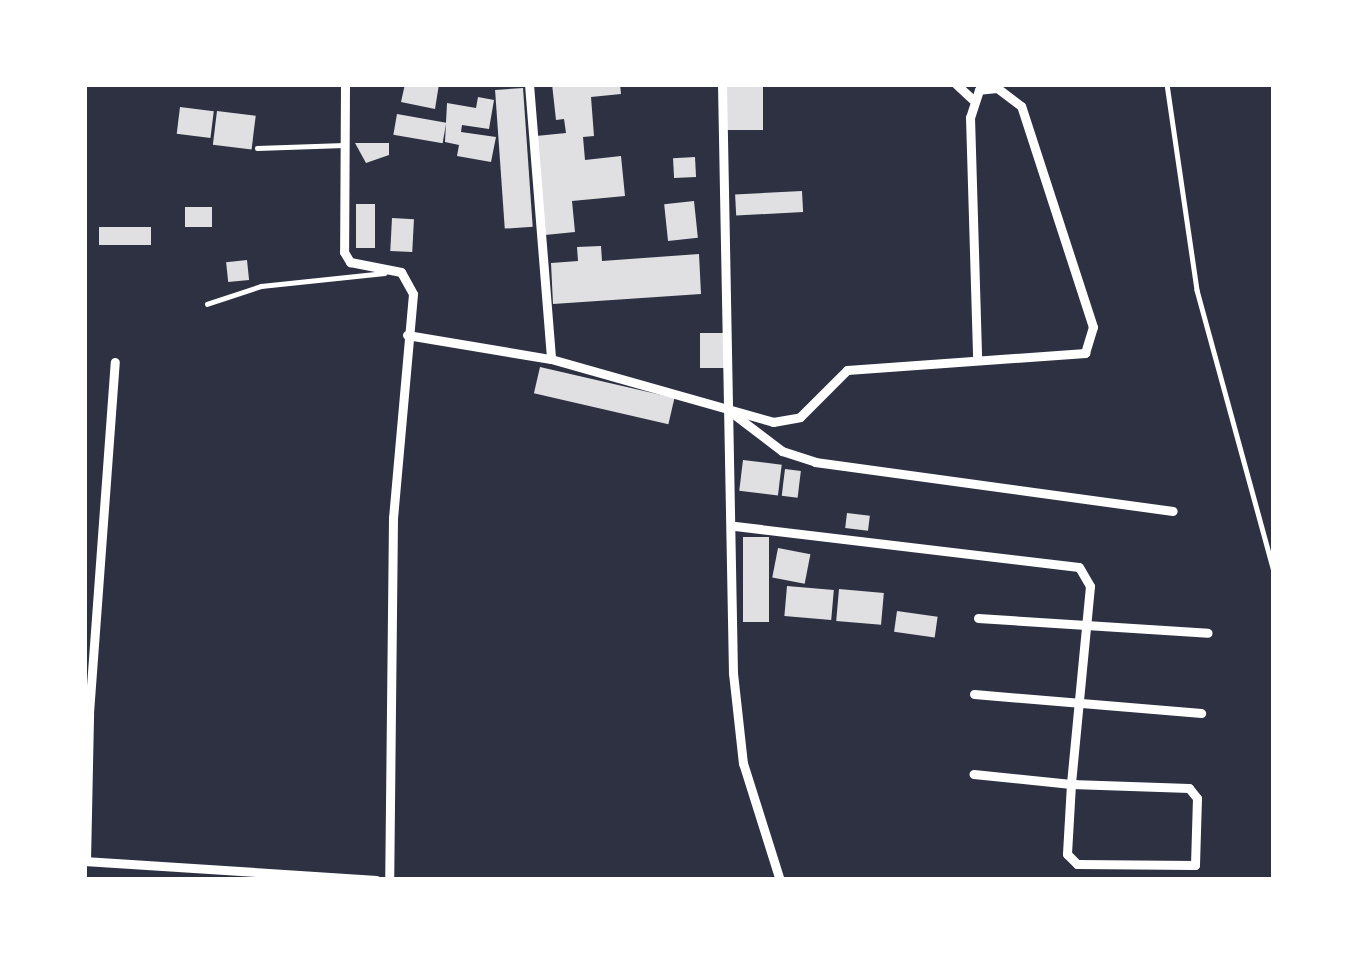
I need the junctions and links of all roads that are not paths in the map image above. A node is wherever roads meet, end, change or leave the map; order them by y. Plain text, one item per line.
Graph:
1 (344, 84) edge
2 (530, 84) edge
3 (722, 84) edge
4 (956, 84) edge
5 (1167, 84) edge
6 (972, 99) junction
7 (344, 145) junction
8 (257, 148) dead end
9 (394, 269) junction
10 (207, 304) dead end
11 (407, 335) junction
12 (977, 357) junction
13 (551, 359) junction
14 (115, 362) dead end
15 (732, 413) junction
16 (1172, 511) dead end
17 (735, 526) junction
18 (1274, 571) edge
19 (978, 618) dead end
20 (1086, 624) junction
21 (1208, 633) dead end
22 (974, 694) dead end
23 (1079, 700) junction
24 (1201, 713) dead end
25 (974, 774) dead end
26 (1071, 784) junction
27 (85, 861) edge
28 (198, 864) junction
29 (196, 880) edge
30 (376, 880) edge
31 (388, 880) edge
32 (781, 880) edge

1 - 7 street
2 - 13 street
3 - 15 street
4 - 6 street
5 - 18 lane
6 - 12 street
6 - 12 street
7 - 8 lane
7 - 9 street
9 - 10 lane
9 - 11 street
11 - 13 street
11 - 31 street
12 - 15 street
13 - 15 street
14 - 27 street
15 - 16 street
15 - 17 street
17 - 20 street
17 - 32 street
19 - 20 street
20 - 21 street
20 - 23 street
22 - 23 street
23 - 24 street
23 - 26 street
25 - 26 street
26 - 26 street
27 - 28 street
28 - 29 street
28 - 30 street

